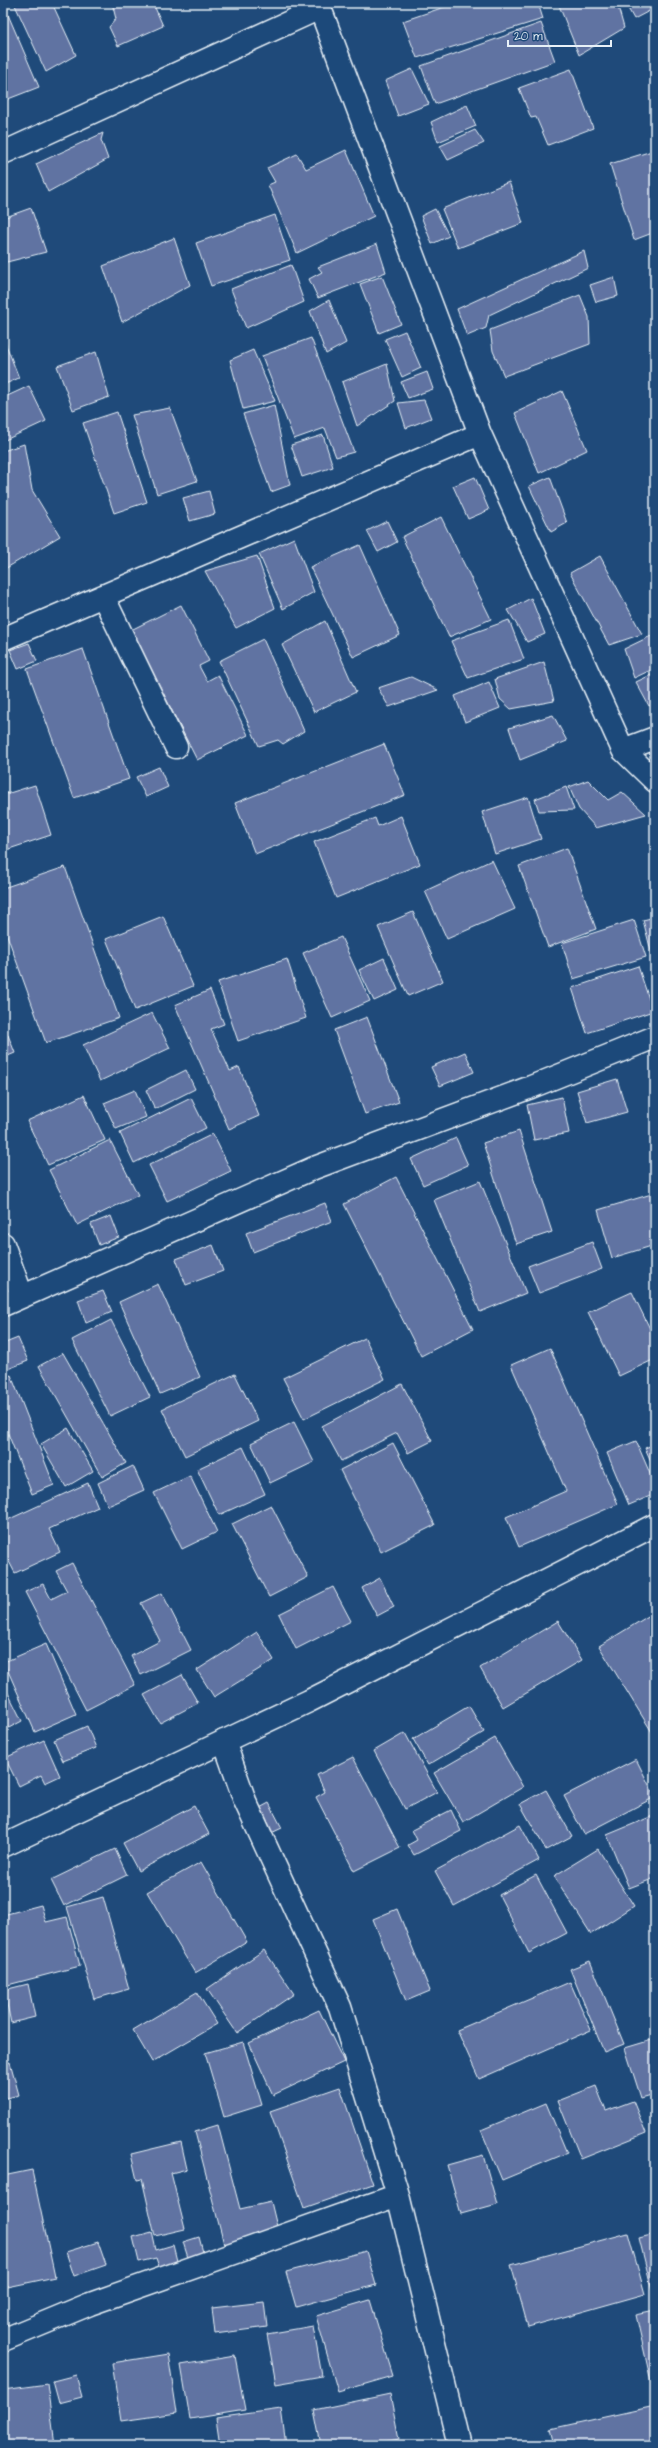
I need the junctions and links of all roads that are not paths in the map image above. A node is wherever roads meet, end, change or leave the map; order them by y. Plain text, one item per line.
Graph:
1 (3, 153) edge
2 (480, 434) junction
3 (103, 596) junction
4 (3, 639) edge
5 (655, 738) edge
6 (176, 747) dead end
7 (623, 750) junction
8 (655, 781) edge
9 (655, 1037) edge
10 (3, 1244) edge
11 (12, 1300) edge
12 (655, 1525) edge
13 (224, 1742) junction
14 (3, 1846) edge
15 (398, 2195) junction
16 (3, 2340) edge
17 (459, 2445) edge

1 - 2 street
2 - 3 street
2 - 7 street
3 - 4 street
3 - 6 street
5 - 7 street
7 - 8 street
9 - 11 street
10 - 11 street
12 - 13 street
13 - 14 street
13 - 15 street
15 - 16 street
15 - 17 street

